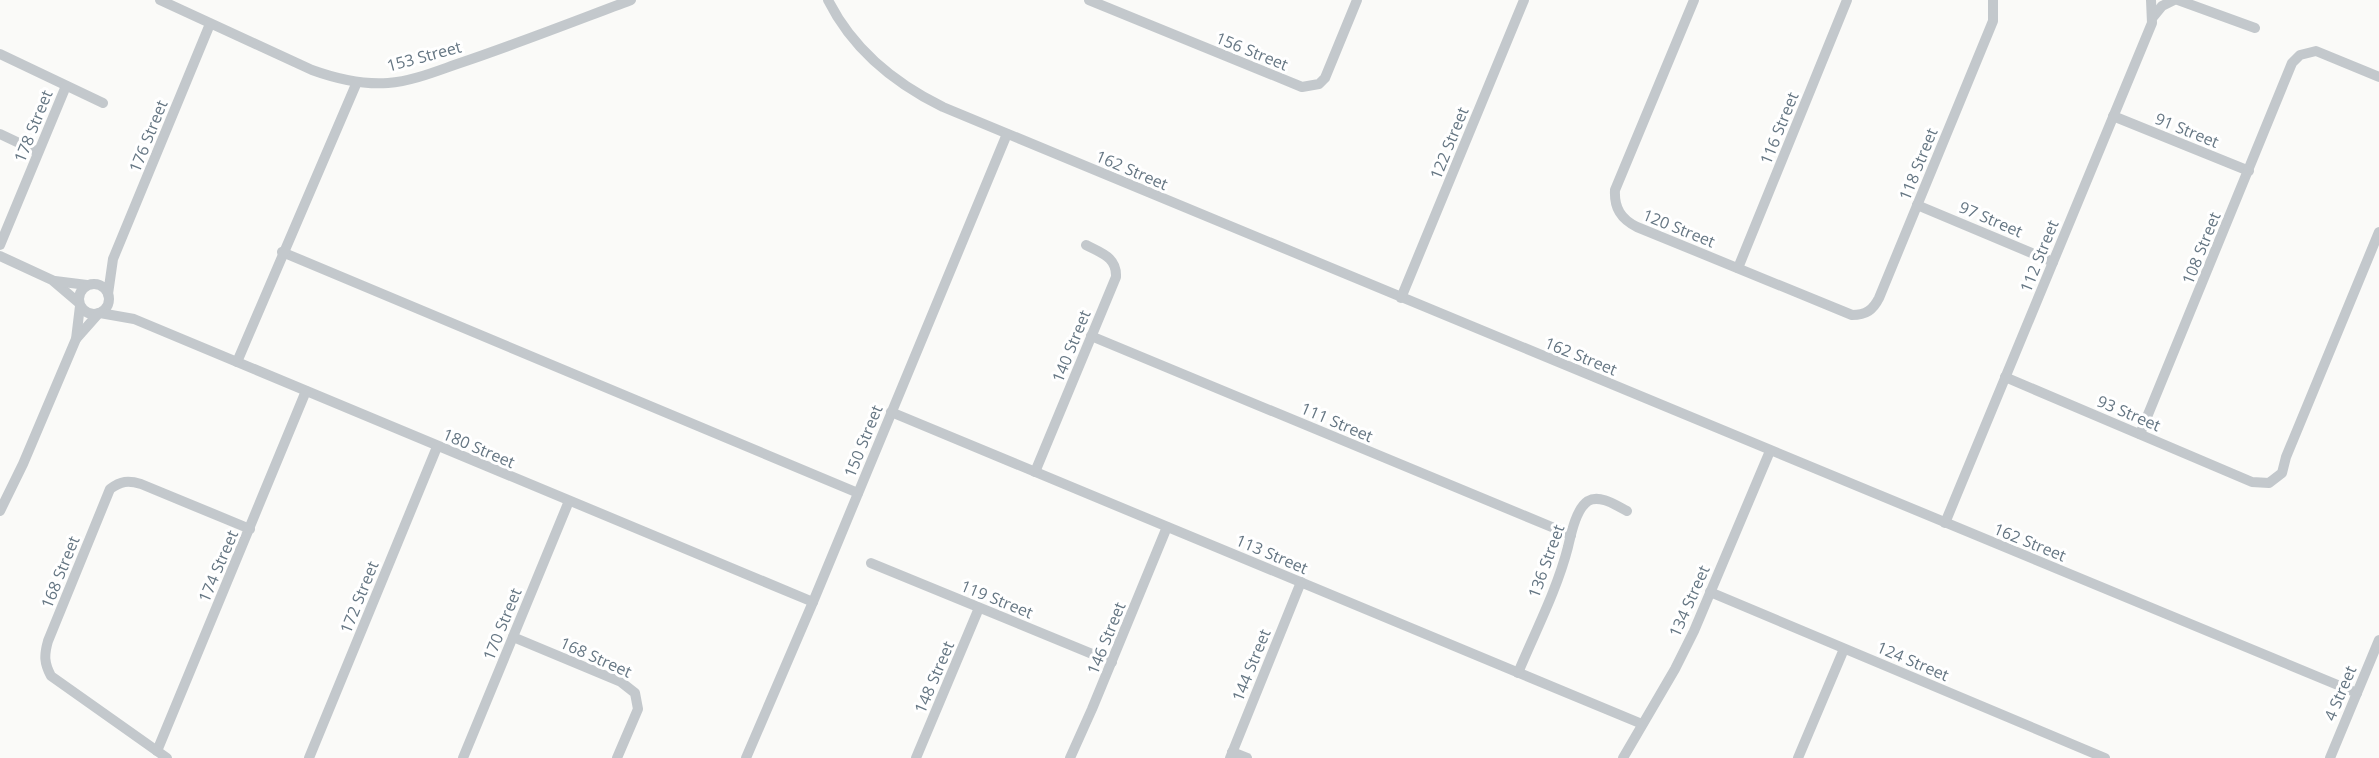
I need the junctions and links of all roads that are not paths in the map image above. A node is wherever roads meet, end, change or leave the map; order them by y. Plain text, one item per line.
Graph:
1 (160, 0) edge
2 (631, 0) edge
3 (828, 0) edge
4 (1089, 0) edge
5 (1358, 0) edge
6 (1524, 0) edge
7 (1694, 0) edge
8 (1847, 0) edge
9 (1993, 0) edge
10 (2151, 0) edge
11 (2176, 0) edge
12 (2153, 17) junction
13 (210, 24) junction
14 (2255, 28) dead end
15 (0, 54) edge
16 (2379, 77) edge
17 (357, 82) junction
18 (66, 86) junction
19 (103, 103) dead end
20 (2113, 116) junction
21 (0, 134) edge
22 (1007, 134) junction
23 (38, 152) junction
24 (2249, 171) junction
25 (1917, 205) junction
26 (2379, 232) edge
27 (0, 245) edge
28 (1086, 245) dead end
29 (282, 252) junction
30 (0, 256) edge
31 (113, 259) junction
32 (2053, 262) junction
33 (1738, 268) junction
34 (52, 280) junction
35 (88, 284) junction
36 (109, 295) junction
37 (1401, 298) junction
38 (79, 304) junction
39 (1844, 312) joint
40 (99, 313) junction
41 (134, 319) junction
42 (1091, 336) junction
43 (76, 339) junction
44 (237, 362) junction
45 (2006, 377) junction
46 (306, 392) junction
47 (891, 412) junction
48 (2140, 434) junction
49 (437, 447) junction
50 (1770, 451) junction
51 (1035, 472) junction
52 (858, 494) junction
53 (569, 501) junction
54 (0, 511) edge
55 (1627, 511) dead end
56 (1946, 523) junction
57 (1167, 527) junction
58 (250, 529) junction
59 (1571, 535) junction
60 (871, 563) dead end
61 (1301, 582) junction
62 (1710, 592) junction
63 (813, 602) junction
64 (979, 608) junction
65 (513, 637) junction
66 (2379, 639) edge
67 (1844, 649) junction
68 (1112, 662) junction
69 (1518, 673) junction
70 (2357, 693) junction
71 (1642, 724) junction
72 (156, 751) junction
73 (1231, 755) edge
74 (167, 758) edge
75 (309, 758) edge
76 (463, 758) edge
77 (617, 758) edge
78 (746, 758) edge
79 (916, 758) edge
80 (1070, 758) edge
81 (1247, 758) edge
82 (1623, 758) edge
83 (1798, 758) edge
84 (2105, 758) edge
85 (2330, 758) edge

1 - 13 street, 153 Street
2 - 17 street, 153 Street
3 - 22 street, 162 Street
4 - 5 street, 156 Street
6 - 37 street, 122 Street
7 - 33 street, 120 Street
8 - 33 street, 116 Street
9 - 25 street, 118 Street
10 - 12 street, 112 Street
11 - 12 street
11 - 14 street
12 - 20 street, 112 Street
13 - 17 street, 153 Street
13 - 31 street, 176 Street
15 - 18 street
16 - 24 street, 108 Street
17 - 29 street
18 - 19 street
18 - 23 street, 178 Street
20 - 24 street, 91 Street
20 - 32 street, 112 Street
21 - 23 street
22 - 37 street, 162 Street
22 - 47 street, 150 Street
23 - 27 street, 178 Street
24 - 48 street, 108 Street
25 - 32 street, 97 Street
25 - 39 street, 118 Street
26 - 48 street, 93 Street
28 - 42 street, 140 Street
29 - 44 street
29 - 52 street
30 - 34 street
31 - 35 street, 176 Street
31 - 36 street, 176 Street
32 - 45 street, 112 Street
33 - 39 street, 120 Street
34 - 35 street
34 - 38 street
35 - 36 street
35 - 38 street
36 - 40 street
36 - 41 street, 180 Street
37 - 50 street, 162 Street
38 - 40 street
38 - 43 street
40 - 41 street, 180 Street
40 - 43 street
41 - 44 street, 180 Street
42 - 51 street, 140 Street
42 - 59 street, 111 Street
43 - 54 street
44 - 46 street, 180 Street
45 - 48 street, 93 Street
45 - 56 street, 112 Street
46 - 49 street, 180 Street
46 - 58 street, 174 Street
47 - 51 street, 113 Street
47 - 52 street, 150 Street
49 - 53 street, 180 Street
49 - 75 street, 172 Street
50 - 56 street, 162 Street
50 - 62 street, 134 Street
51 - 57 street, 113 Street
52 - 63 street, 150 Street
53 - 63 street, 180 Street
53 - 65 street, 170 Street
55 - 59 street, 136 Street
56 - 70 street, 162 Street
57 - 61 street, 113 Street
57 - 68 street, 146 Street
58 - 72 street, 174 Street
58 - 72 street, 168 Street
59 - 69 street, 136 Street
60 - 64 street, 119 Street
61 - 69 street, 113 Street
61 - 73 street, 144 Street
62 - 67 street, 124 Street
62 - 71 street, 134 Street
63 - 78 street, 150 Street
64 - 68 street, 119 Street
64 - 79 street, 148 Street
65 - 76 street, 170 Street
65 - 77 street, 168 Street
66 - 70 street, 4 Street
67 - 83 street
67 - 84 street, 124 Street
68 - 80 street, 146 Street
69 - 71 street, 113 Street
70 - 85 street, 4 Street
71 - 82 street, 134 Street
72 - 74 street, 168 Street
73 - 81 street

